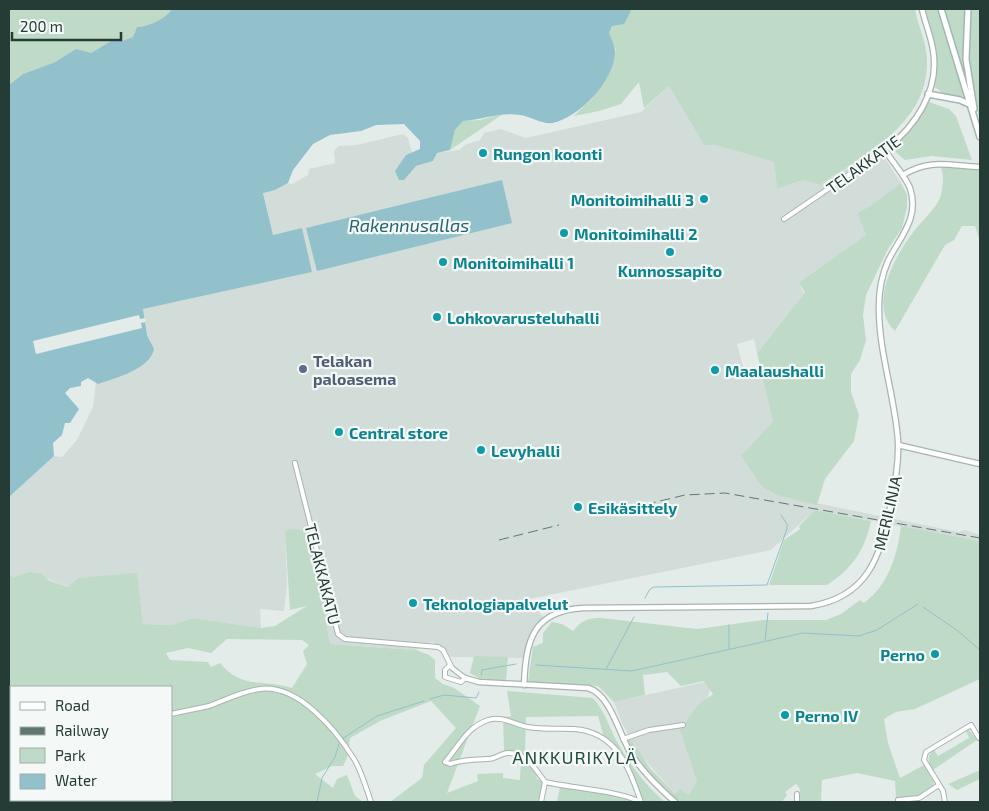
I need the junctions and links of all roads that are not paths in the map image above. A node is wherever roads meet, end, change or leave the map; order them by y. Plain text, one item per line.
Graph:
1 (922, 9) edge
2 (940, 9) edge
3 (968, 9) edge
4 (928, 94) junction
5 (970, 105) junction
6 (979, 135) edge
7 (885, 150) junction
8 (980, 167) edge
9 (903, 175) junction
10 (784, 219) dead end
11 (898, 445) junction
12 (295, 463) dead end
13 (980, 464) edge
14 (450, 665) junction
15 (465, 678) junction
16 (524, 685) junction
17 (172, 714) edge
18 (683, 725) dead end
19 (979, 738) edge
20 (623, 739) junction
21 (545, 782) junction
22 (939, 785) junction
23 (797, 794) dead end
24 (898, 800) dead end
25 (371, 802) edge
26 (541, 802) edge
27 (641, 802) edge
28 (675, 802) edge
29 (797, 802) edge
30 (945, 802) edge

1 - 4 street, TELAKKATIE
2 - 5 main road
3 - 6 main road
4 - 5 main road
4 - 7 street, TELAKKATIE
5 - 6 main road
7 - 9 street, MERILINJA
7 - 10 street, TELAKKATIE
8 - 9 street
9 - 11 street, MERILINJA
11 - 13 street
11 - 16 street, MERILINJA
12 - 14 street, TELAKKAKATU
14 - 15 street, TELAKKAKATU
14 - 15 street
15 - 16 street
16 - 20 street
17 - 25 street
18 - 20 street
19 - 22 street
20 - 28 street
21 - 26 street
21 - 27 street
21 - 27 street
22 - 24 street
22 - 30 street
23 - 29 street

